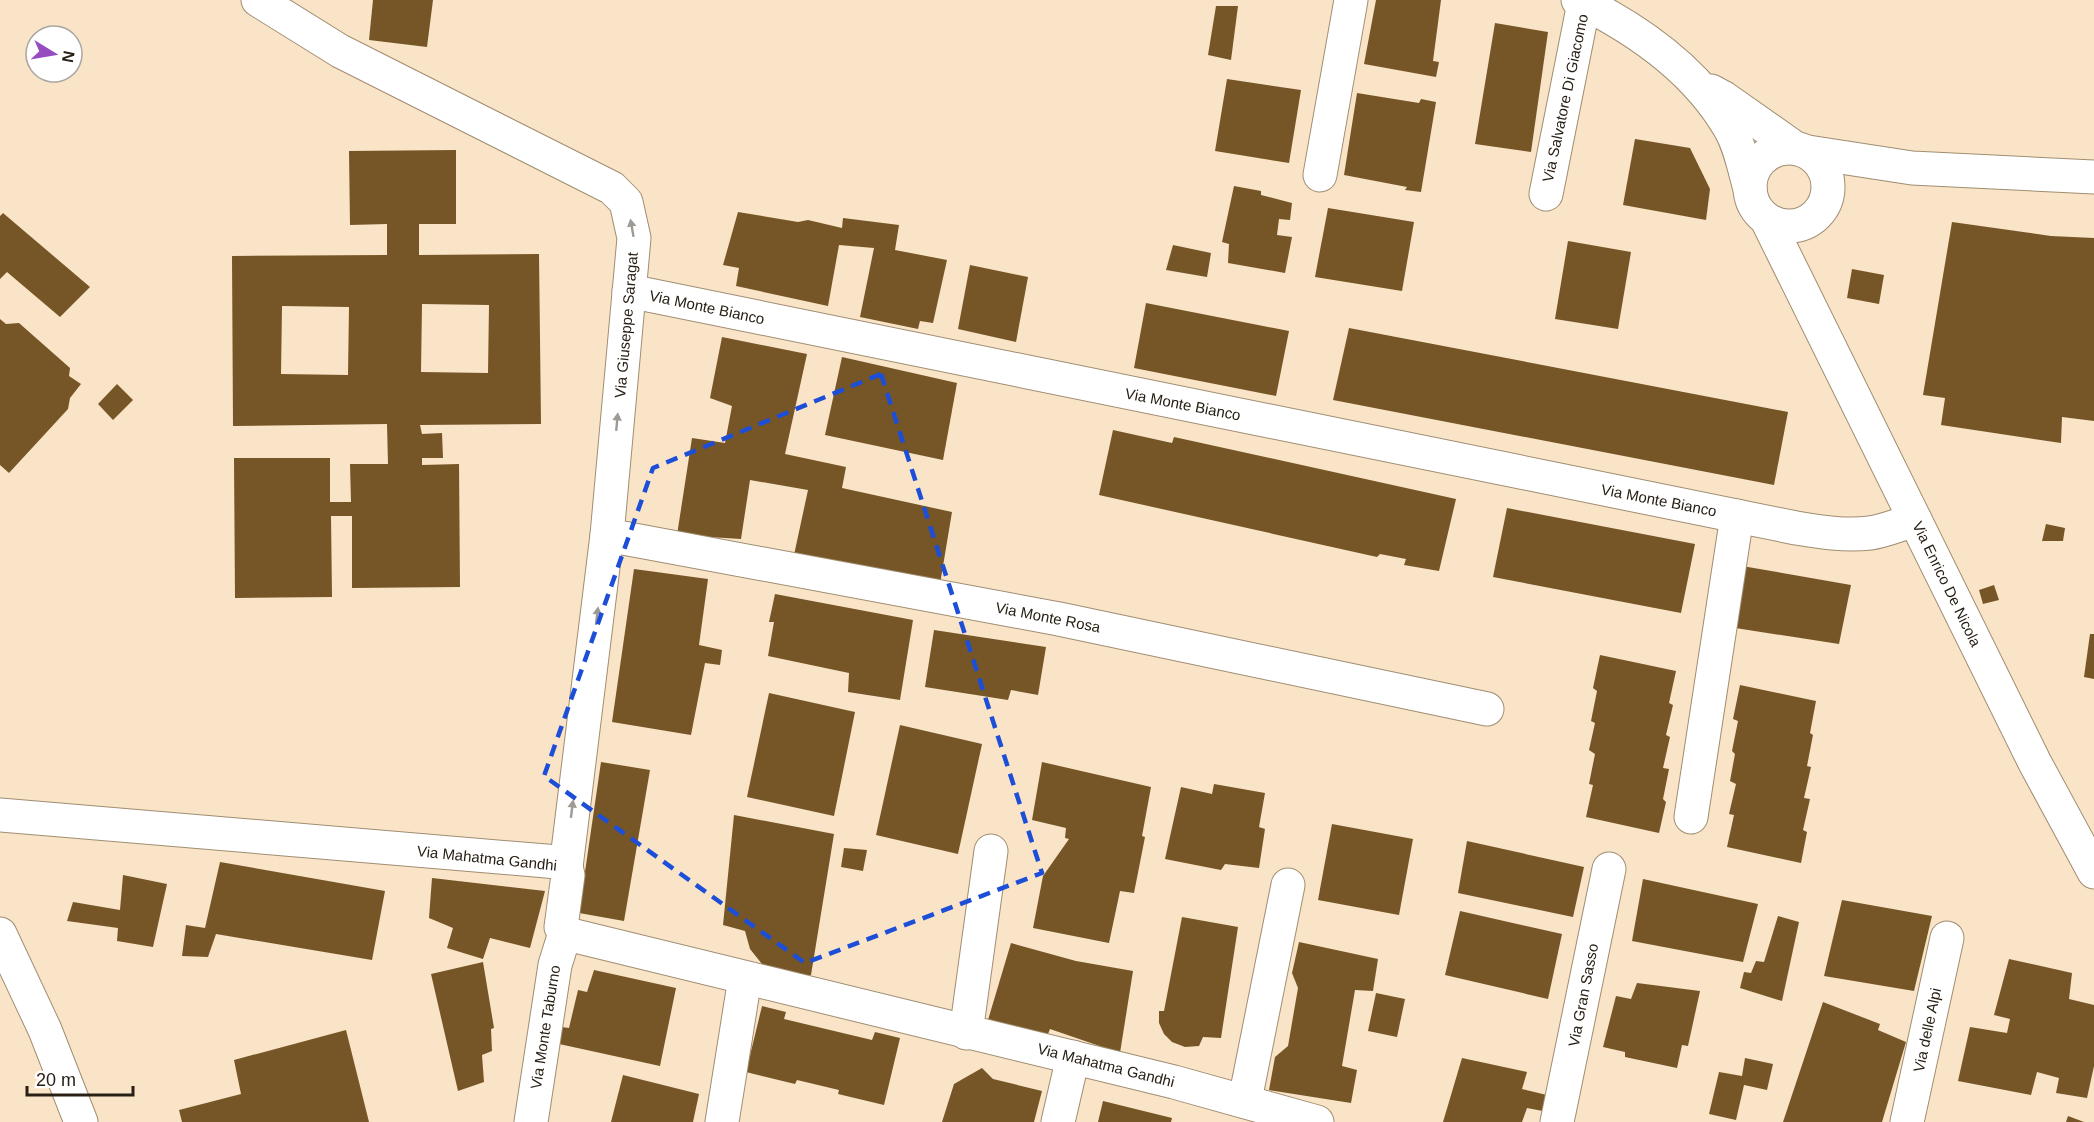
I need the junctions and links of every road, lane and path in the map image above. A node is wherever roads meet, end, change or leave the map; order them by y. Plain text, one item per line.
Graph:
1 (258, 0) edge
2 (1351, 0) edge
3 (1581, 2) edge
4 (1699, 85) junction
5 (1801, 150) junction
6 (1912, 168) junction
7 (1320, 176) dead end
8 (2094, 177) edge
9 (1750, 189) junction
10 (1545, 194) dead end
11 (1821, 208) junction
12 (1767, 220) junction
13 (629, 291) junction
14 (1803, 295) junction
15 (1737, 516) junction
16 (1915, 520) junction
17 (607, 535) junction
18 (1487, 709) dead end
19 (0, 815) edge
20 (1691, 817) dead end
21 (991, 851) dead end
22 (566, 867) junction
23 (1609, 869) dead end
24 (2094, 872) edge
25 (1288, 885) dead end
26 (565, 933) junction
27 (0, 934) edge
28 (1947, 938) dead end
29 (745, 978) junction
30 (966, 1033) junction
31 (1073, 1057) junction
32 (1245, 1100) junction
33 (81, 1122) edge
34 (531, 1122) edge
35 (722, 1122) edge
36 (1058, 1122) edge
37 (1317, 1122) edge
38 (1557, 1122) edge
39 (1907, 1122) edge

13 -> 1 street, Via Giuseppe Saragat
2 - 7 street
3 - 4 street, Via Salvatore Di Giacomo
3 - 10 street, Via Salvatore Di Giacomo
4 - 5 street, Via Salvatore Di Giacomo
4 - 9 street, Via Salvatore Di Giacomo
5 - 6 street, Via Salvatore Di Giacomo
5 - 9 street
5 - 11 street
6 - 8 street, Via Salvatore Di Giacomo
6 - 11 street, Via Salvatore Di Giacomo
9 - 12 street
11 - 12 street
11 - 14 street, Via Enrico De Nicola
12 - 14 street, Via Enrico De Nicola
13 - 15 street, Via Monte Bianco
17 -> 13 street, Via Giuseppe Saragat
14 - 16 street, Via Enrico De Nicola
15 - 16 street, Via Monte Bianco
15 - 20 street, Via Monte Bianco
16 - 24 street, Via Enrico De Nicola
17 - 18 street, Via Monte Rosa
22 -> 17 street, Via Giuseppe Saragat
19 - 22 street, Via Mahatma Gandhi
21 - 30 street
22 - 26 street, Via Mahatma Gandhi
23 - 38 street, Via Gran Sasso
25 - 32 street
26 - 29 street, Via Mahatma Gandhi
26 - 34 street, Via Monte Taburno
27 - 33 street
28 - 39 street, Via delle Alpi
29 - 30 street, Via Mahatma Gandhi
29 - 35 street
30 - 31 street, Via Mahatma Gandhi
31 - 32 street, Via Mahatma Gandhi
31 - 36 street
32 - 37 street, Via Mahatma Gandhi

